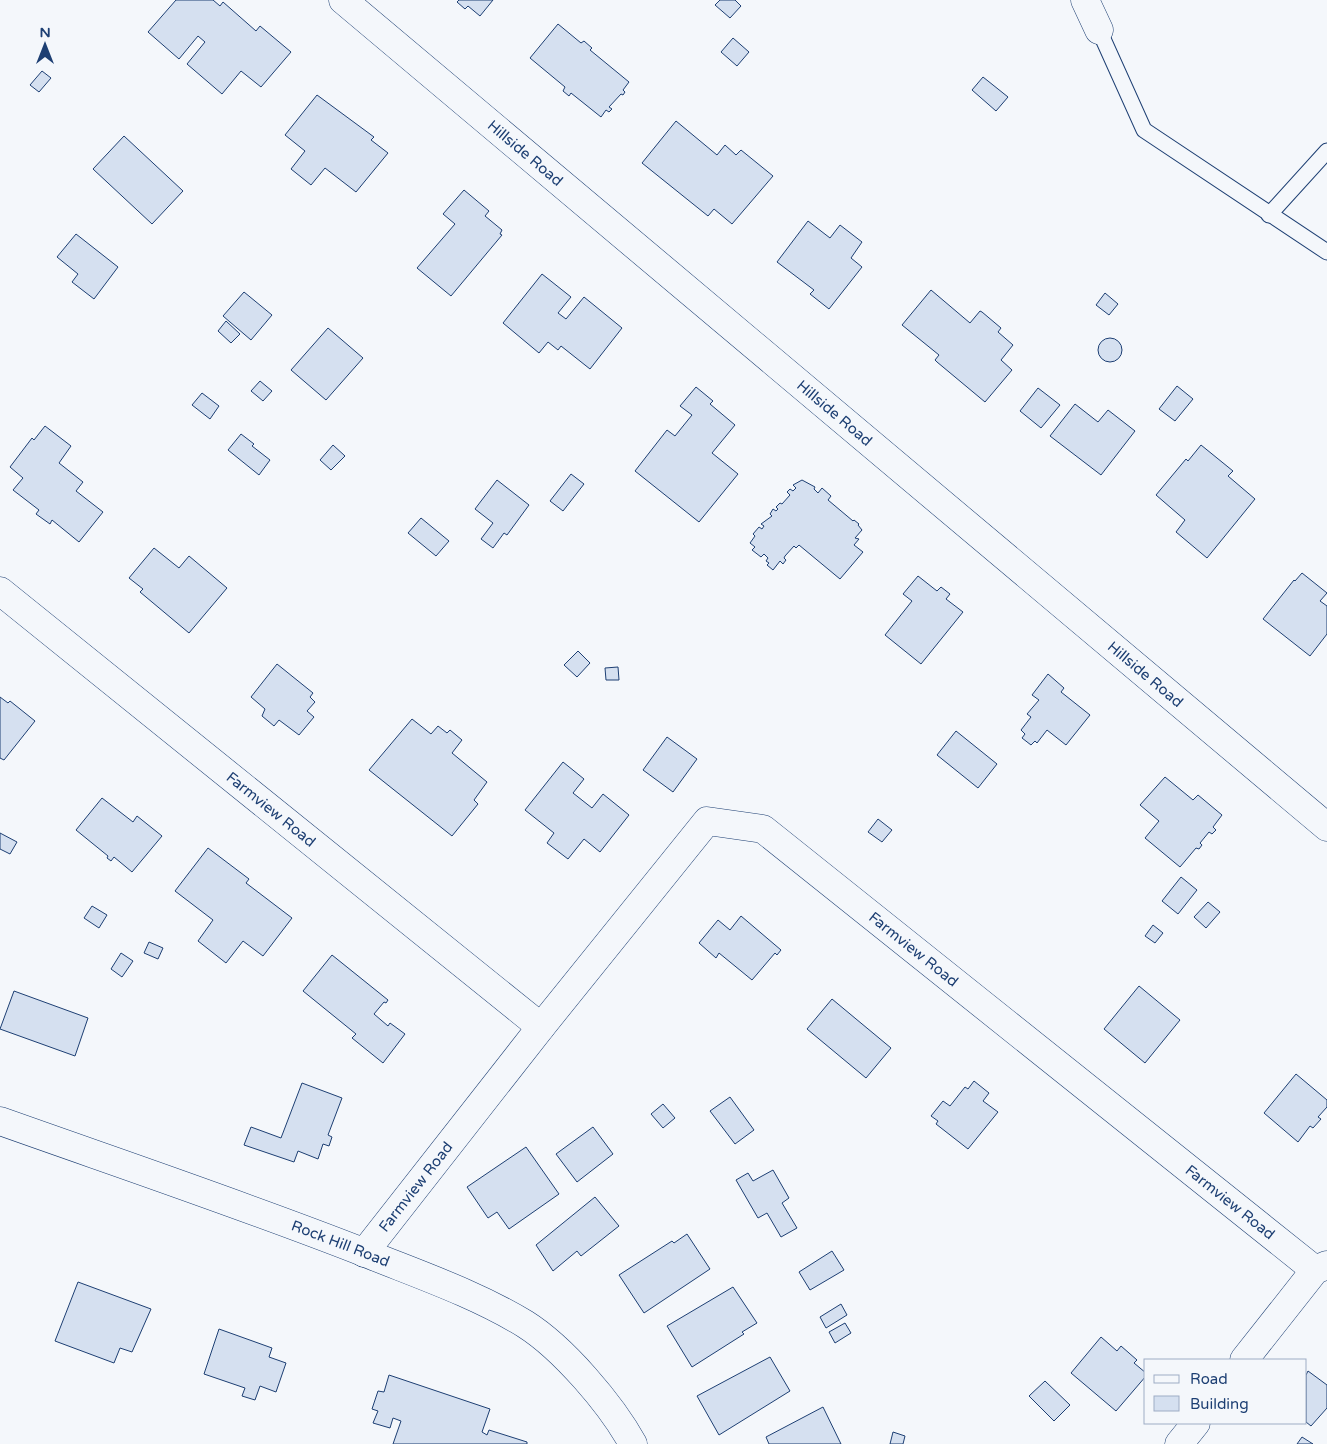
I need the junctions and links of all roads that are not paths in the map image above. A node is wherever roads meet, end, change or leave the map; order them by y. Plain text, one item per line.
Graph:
1 (342, 0) edge
2 (1085, 0) edge
3 (1099, 30) joint
4 (1327, 151) edge
5 (1269, 215) junction
6 (1327, 252) edge
7 (0, 591) edge
8 (1327, 827) edge
9 (541, 1027) junction
10 (0, 1121) edge
11 (364, 1253) junction
12 (1321, 1268) edge
13 (1245, 1359) edge
14 (1195, 1424) edge
15 (633, 1444) edge
16 (1179, 1444) edge

1 - 8 street, Hillside Road
2 - 3 street
3 - 5 lane
4 - 5 lane
5 - 6 lane
7 - 9 street, Farmview Road
9 - 11 street, Farmview Road
9 - 12 street, Farmview Road
10 - 11 street, Rock Hill Road
11 - 15 street, Rock Hill Road
12 - 13 street
14 - 16 street

